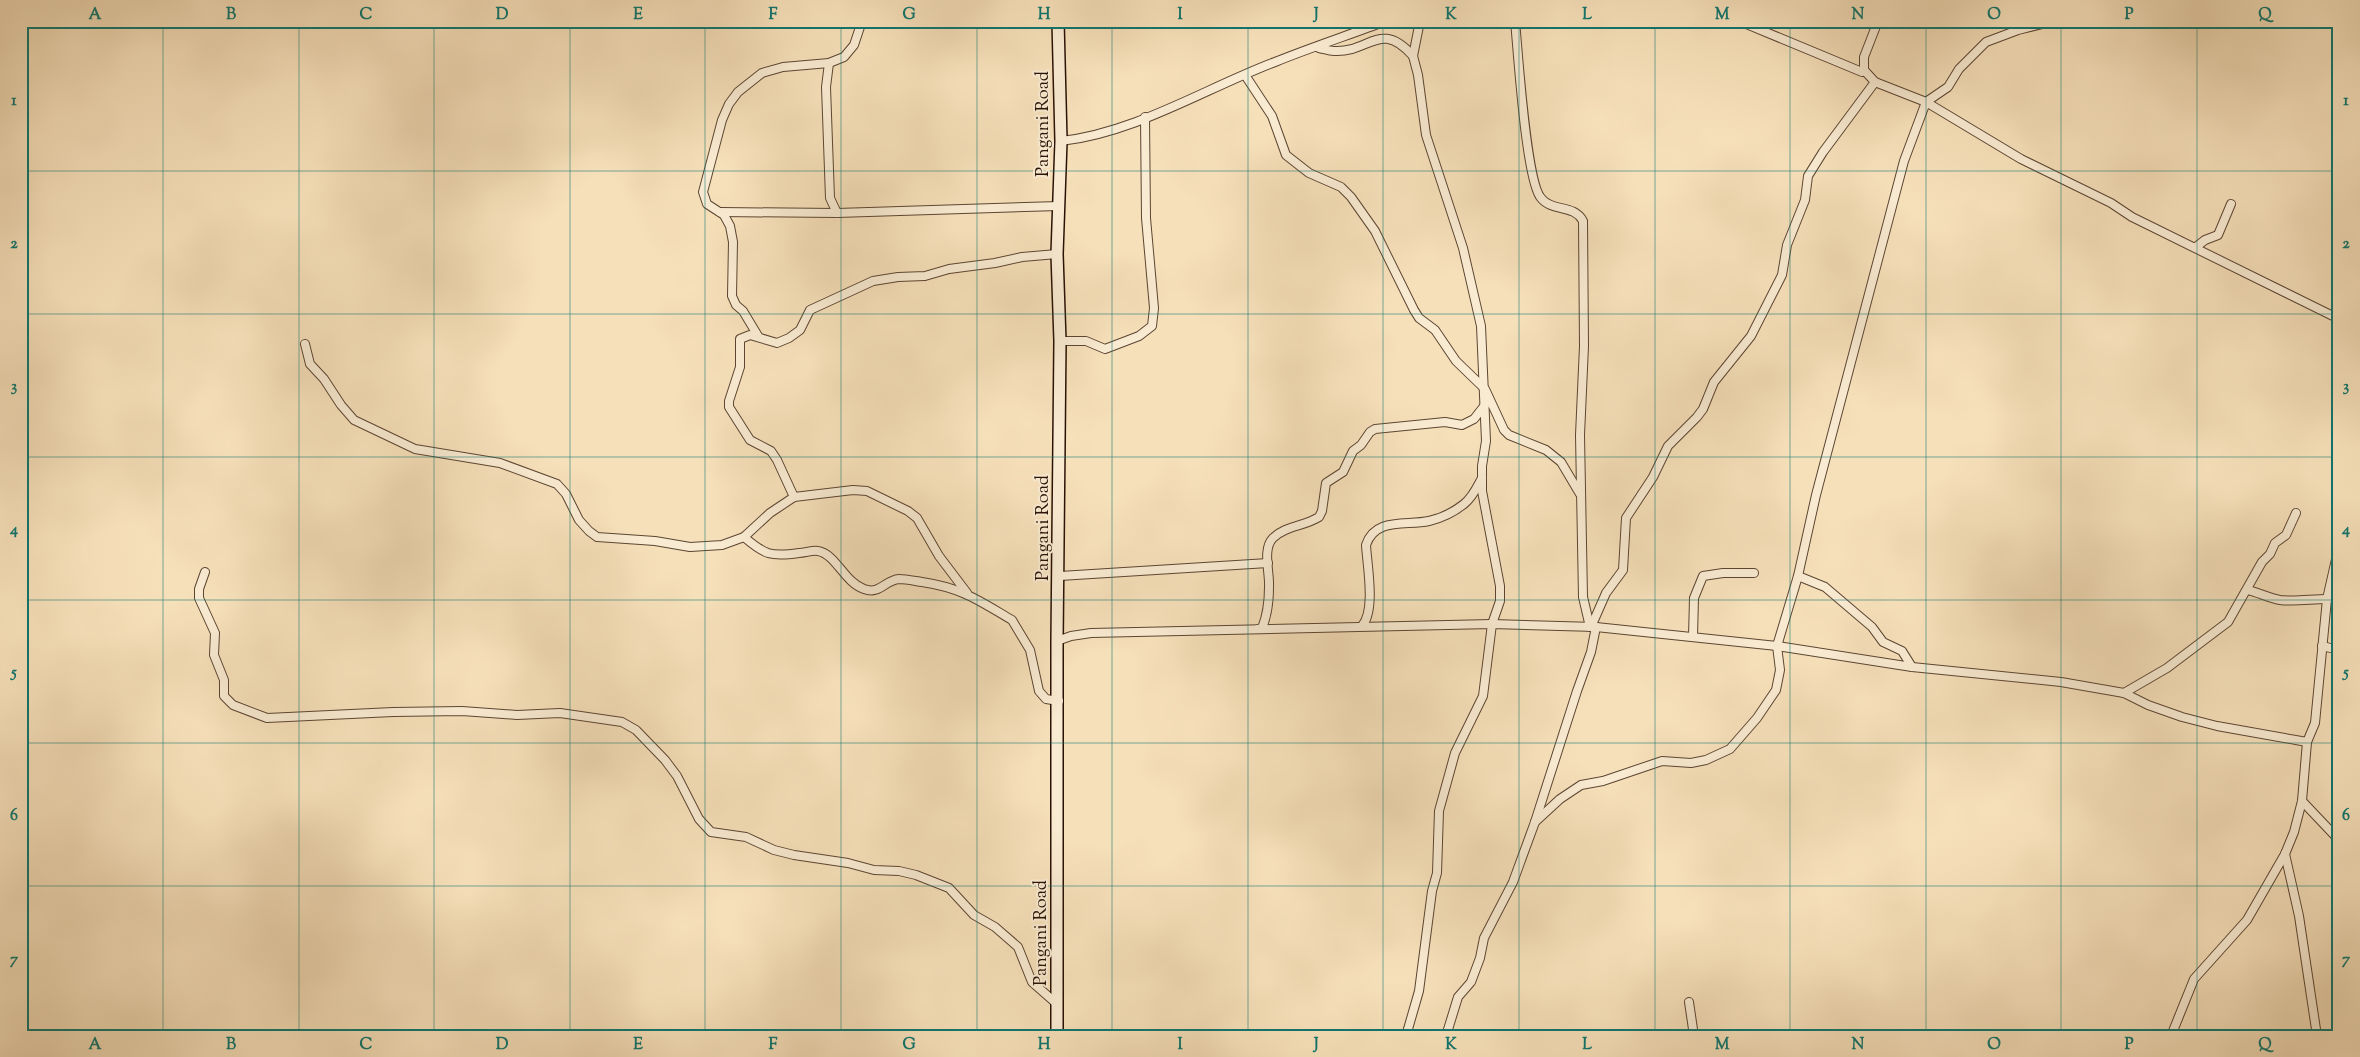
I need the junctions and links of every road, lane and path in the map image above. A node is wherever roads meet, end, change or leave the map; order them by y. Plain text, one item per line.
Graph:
1 (862, 21) edge
2 (1058, 21) edge
3 (1386, 21) edge
4 (1420, 21) edge
5 (1515, 21) edge
6 (1738, 21) edge
7 (1878, 21) edge
8 (2054, 21) edge
9 (1317, 48) junction
10 (1413, 56) junction
11 (829, 63) junction
12 (1864, 70) junction
13 (1245, 75) junction
14 (1875, 82) junction
15 (1926, 102) junction
16 (1146, 117) junction
17 (1061, 141) junction
18 (2231, 204) dead end
19 (1059, 206) junction
20 (720, 212) junction
21 (837, 213) junction
22 (2196, 247) junction
23 (1057, 254) junction
24 (2339, 319) edge
25 (758, 336) junction
26 (1060, 341) junction
27 (305, 344) dead end
28 (1484, 388) junction
29 (1485, 405) junction
30 (1482, 478) junction
31 (1581, 496) junction
32 (794, 497) junction
33 (2296, 513) dead end
34 (744, 537) junction
35 (2339, 546) edge
36 (1268, 564) junction
37 (205, 572) dead end
38 (1754, 572) dead end
39 (1060, 576) junction
40 (1798, 576) junction
41 (2246, 590) junction
42 (967, 593) junction
43 (2327, 599) junction
44 (1492, 624) junction
45 (1362, 626) junction
46 (1593, 627) junction
47 (1256, 630) junction
48 (1693, 637) junction
49 (1057, 641) junction
50 (1777, 646) junction
51 (2322, 646) junction
52 (2339, 650) edge
53 (1912, 667) junction
54 (2124, 693) junction
55 (1058, 701) junction
56 (2307, 742) junction
57 (2302, 801) junction
58 (1536, 822) junction
59 (2339, 840) edge
60 (2285, 854) junction
61 (1690, 1002) dead end
62 (1057, 1004) junction
63 (1057, 1036) edge
64 (1406, 1036) edge
65 (1446, 1036) edge
66 (1694, 1036) edge
67 (2171, 1036) edge
68 (2317, 1036) edge

1 - 11 street
2 - 17 main road, Pangani Road
3 - 9 street
4 - 10 street
5 - 31 street
6 - 12 street
7 - 12 street
8 - 15 street
9 - 10 street
9 - 13 street
10 - 28 street
11 - 20 street
11 - 21 street
12 - 14 street
13 - 16 street
13 - 28 street
14 - 15 street
14 - 46 street
15 - 22 street
15 - 40 street
16 - 17 street
16 - 26 street
17 - 19 main road, Pangani Road
18 - 22 street
19 - 21 street
19 - 23 main road, Pangani Road
20 - 21 street
20 - 25 street
22 - 24 street
23 - 25 street
23 - 26 main road, Pangani Road
25 - 32 street
26 - 39 main road, Pangani Road
27 - 34 street
28 - 29 street
28 - 31 street
29 - 30 street
29 - 36 street
30 - 44 street
30 - 45 street
31 - 46 street
32 - 34 street
32 - 42 street
33 - 41 street
34 - 42 street
35 - 43 street
36 - 39 street
36 - 47 street
37 - 62 street
38 - 48 street
39 - 49 main road, Pangani Road
40 - 50 street
40 - 53 street
41 - 43 street
41 - 54 street
42 - 55 street
43 - 51 street
44 - 45 street
44 - 46 street
44 - 64 street
45 - 47 street
46 - 48 street
46 - 58 street
47 - 49 street
48 - 50 street
49 - 55 main road, Pangani Road
50 - 53 street
50 - 58 street
51 - 52 street
51 - 56 street
53 - 54 street
54 - 56 street
55 - 62 main road, Pangani Road
56 - 57 street
57 - 59 street
57 - 60 street
58 - 65 street
60 - 67 street
60 - 68 street
61 - 66 street
62 - 63 main road, Pangani Road

